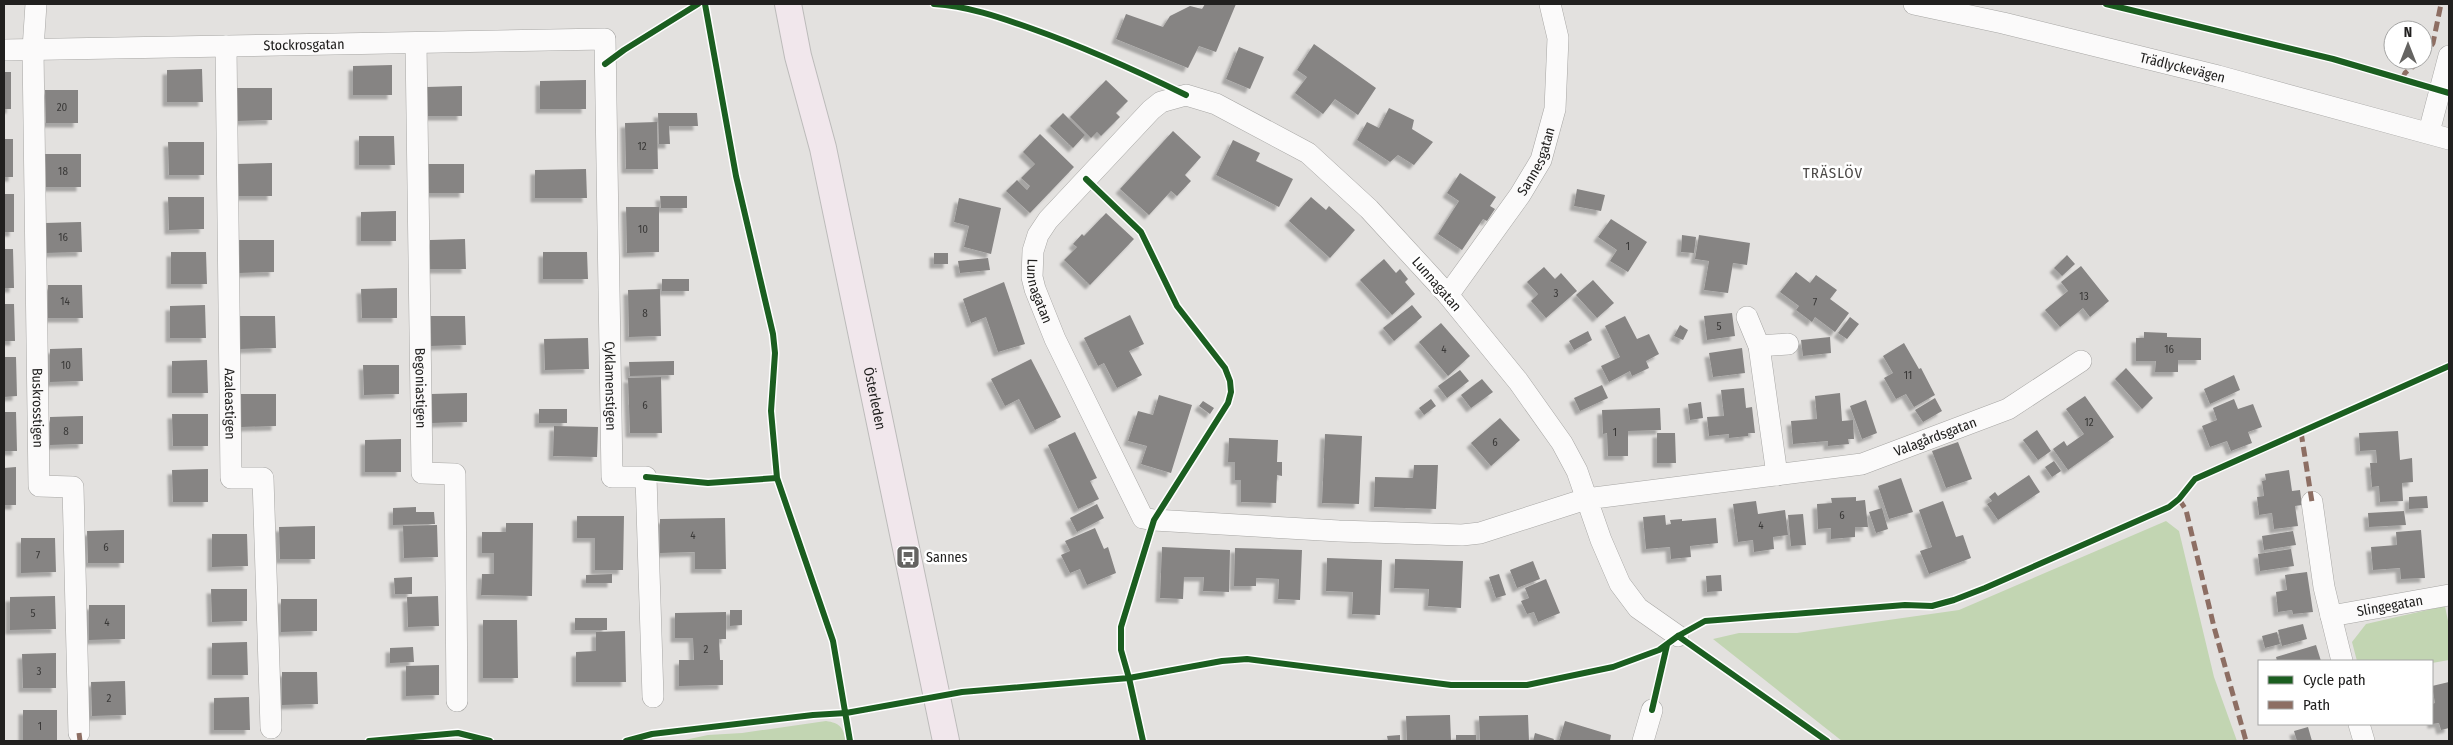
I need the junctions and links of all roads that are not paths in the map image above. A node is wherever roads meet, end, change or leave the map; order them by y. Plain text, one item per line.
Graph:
1 (36, 4) edge
2 (771, 4) edge
3 (788, 4) edge
4 (1550, 4) edge
5 (1914, 4) edge
6 (605, 39) joint
7 (416, 43) junction
8 (226, 46) junction
9 (33, 49) junction
10 (4, 50) edge
11 (798, 56) junction
12 (2449, 56) edge
13 (2429, 132) junction
14 (2449, 139) edge
15 (1448, 295) junction
16 (1747, 317) dead end
17 (1788, 344) dead end
18 (1759, 346) junction
19 (2081, 361) dead end
20 (1777, 475) junction
21 (1586, 499) junction
22 (2312, 502) dead end
23 (2449, 595) edge
24 (2331, 616) junction
25 (1678, 636) dead end
26 (2342, 660) edge
27 (653, 697) dead end
28 (457, 701) dead end
29 (1652, 710) dead end
30 (2359, 725) edge
31 (271, 728) dead end
32 (79, 733) dead end
33 (946, 741) edge
34 (1643, 741) edge
35 (2364, 741) edge

1 - 9 street
2 - 11 main road, Österleden
3 - 11 main road, Österleden
4 - 15 street, Sannesgatan
5 - 13 street, Trädlyckevägen
6 - 7 street, Stockrosgatan
6 - 27 street, Cyklamenstigen
7 - 8 street, Stockrosgatan
7 - 28 street, Begoniastigen
8 - 9 street, Stockrosgatan
8 - 31 street, Azaleastigen
9 - 10 street, Stockrosgatan
9 - 32 street, Buskrosstigen
11 - 33 main road, Österleden
12 - 13 street
13 - 14 street, Trädlyckevägen
15 - 21 street, Lunnagatan
15 - 21 street, Lunnagatan
16 - 18 street
17 - 18 street
18 - 20 street
19 - 20 street, Valagårdsgatan
20 - 21 street, Valagårdsgatan
21 - 25 street, Lunnagatan
22 - 24 street
23 - 24 street, Slingegatan
24 - 26 street
29 - 34 street
30 - 35 street

